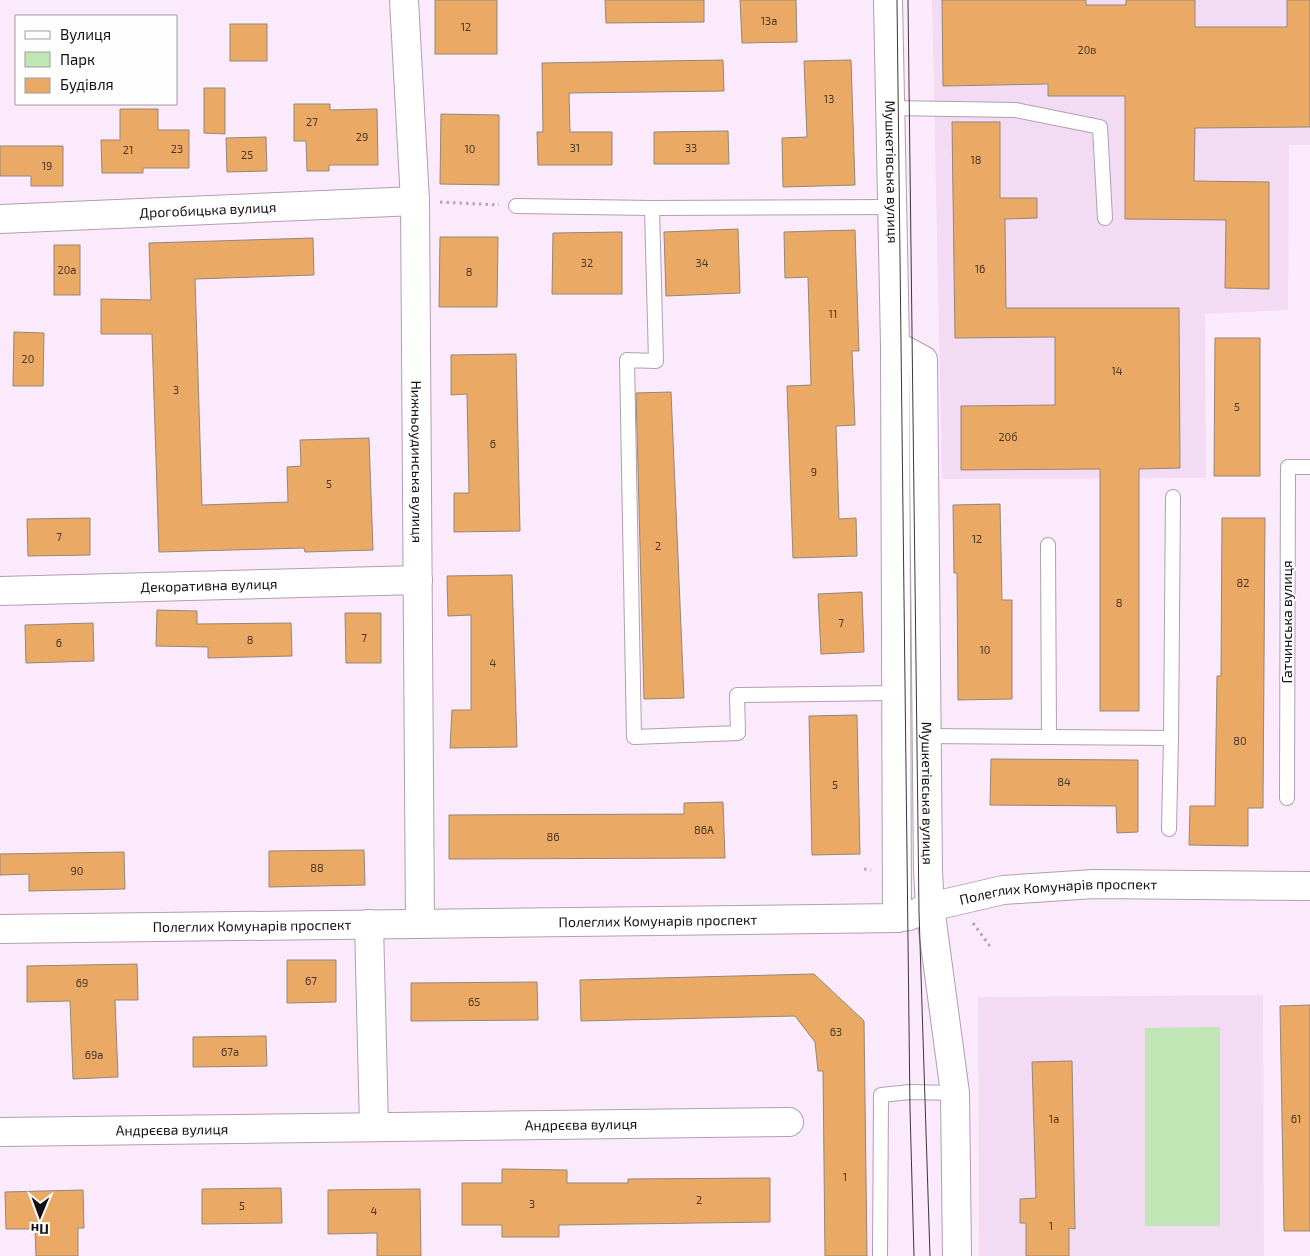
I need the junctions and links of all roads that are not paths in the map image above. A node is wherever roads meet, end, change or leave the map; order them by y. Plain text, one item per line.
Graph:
1 (404, 0) edge
2 (888, 0) edge
3 (890, 108) junction
4 (415, 201) junction
5 (516, 206) road end
6 (892, 207) junction
7 (652, 208) junction
8 (1105, 218) dead end
9 (0, 219) edge
10 (895, 344) junction
11 (1310, 467) edge
12 (1173, 497) dead end
13 (1048, 546) dead end
14 (418, 580) junction
15 (0, 591) edge
16 (896, 693) junction
17 (926, 736) junction
18 (1049, 736) junction
19 (1171, 738) junction
20 (1286, 798) dead end
21 (1169, 829) dead end
22 (1310, 886) edge
23 (930, 907) junction
24 (897, 918) junction
25 (370, 924) junction
26 (420, 924) junction
27 (0, 929) edge
28 (955, 1093) junction
29 (789, 1122) dead end
30 (374, 1126) junction
31 (0, 1132) edge
32 (880, 1256) edge
33 (957, 1256) edge

1 - 4 street, Нижньоудинська вулиця
2 - 3 street, Мушкетівська вулиця
3 - 6 street, Мушкетівська вулиця
3 - 8 lane
4 - 9 street, Дрогобицька вулиця
4 - 14 street, Нижньоудинська вулиця
5 - 7 lane
6 - 7 lane
6 - 10 street, Мушкетівська вулиця
7 - 16 lane
10 - 16 street, Мушкетівська вулиця
10 - 17 street, Мушкетівська вулиця
11 - 20 lane, Гатчинська вулиця
12 - 19 lane
13 - 18 lane
14 - 15 street, Декоративна вулиця
14 - 26 street, Нижньоудинська вулиця
16 - 24 street, Мушкетівська вулиця
17 - 18 lane
17 - 23 street, Мушкетівська вулиця
18 - 19 lane
19 - 21 lane
22 - 23 street, Полеглих Комунарів проспект
23 - 24 street, Полеглих Комунарів проспект
23 - 28 street, Мушкетівська вулиця
24 - 26 street, Полеглих Комунарів проспект
25 - 26 street, Полеглих Комунарів проспект
25 - 27 street, Полеглих Комунарів проспект
25 - 30 street
28 - 32 lane
28 - 33 street, Мушкетівська вулиця
29 - 30 street, Андрєєва вулиця
30 - 31 street, Андрєєва вулиця

